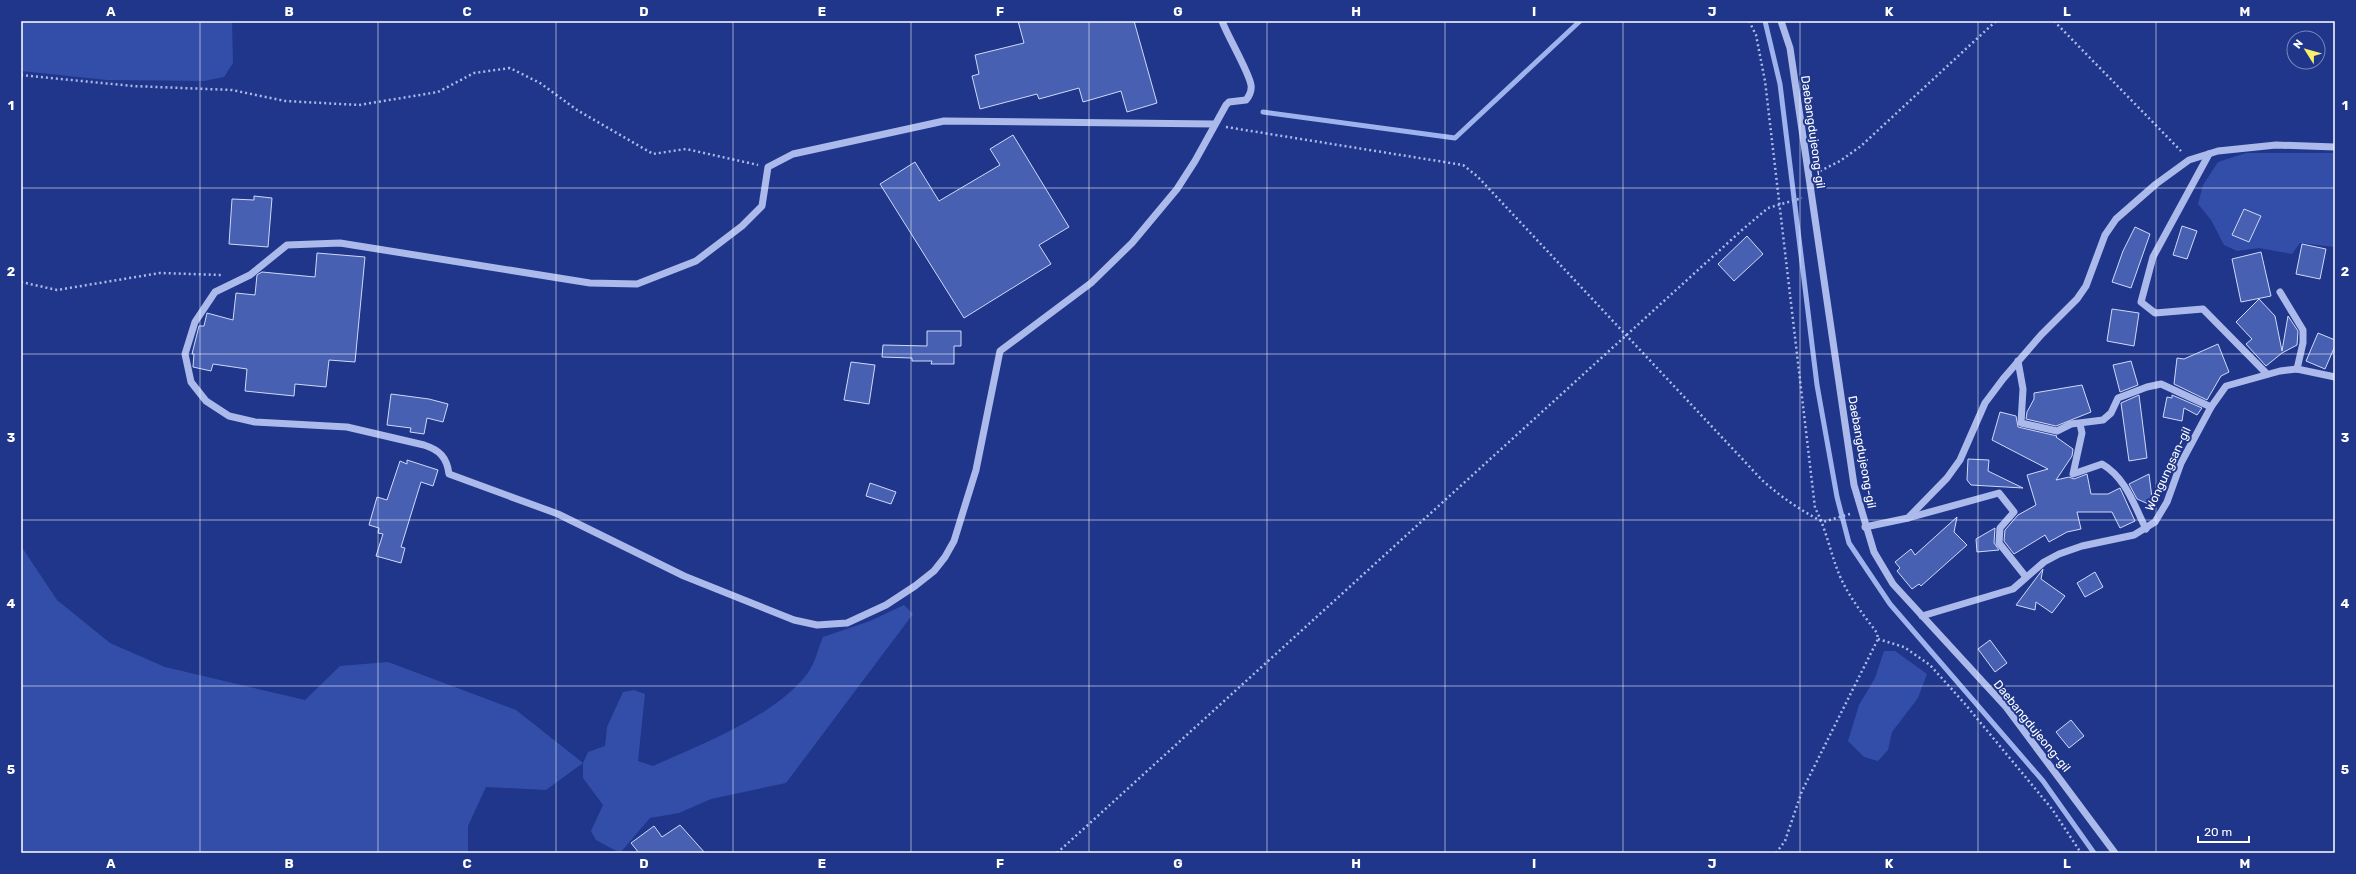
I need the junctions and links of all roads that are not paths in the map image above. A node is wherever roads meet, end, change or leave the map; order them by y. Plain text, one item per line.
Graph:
1 (1222, 21) edge
2 (1782, 21) edge
3 (1214, 124) junction
4 (2335, 147) edge
5 (2209, 154) junction
6 (2280, 292) dead end
7 (2018, 361) junction
8 (2297, 368) junction
9 (2267, 374) junction
10 (2335, 377) edge
11 (2211, 407) junction
12 (2080, 424) junction
13 (1908, 518) junction
14 (1865, 527) junction
15 (2146, 529) junction
16 (2026, 577) junction
17 (1922, 616) junction
18 (2115, 853) edge

1 - 3 street
2 - 14 street, Daebangdujeong-gil
3 - 3 street
4 - 5 street
5 - 7 street
5 - 9 street
6 - 8 street
7 - 12 street
7 - 13 street
8 - 9 street, Wongungsan-gil
8 - 10 street, Wongungsan-gil
9 - 11 street, Wongungsan-gil
11 - 12 street
11 - 15 street, Wongungsan-gil
12 - 15 street
13 - 14 street
13 - 16 street
14 - 17 street, Daebangdujeong-gil
15 - 16 street, Wongungsan-gil
16 - 17 street, Wongungsan-gil
17 - 18 street, Daebangdujeong-gil

